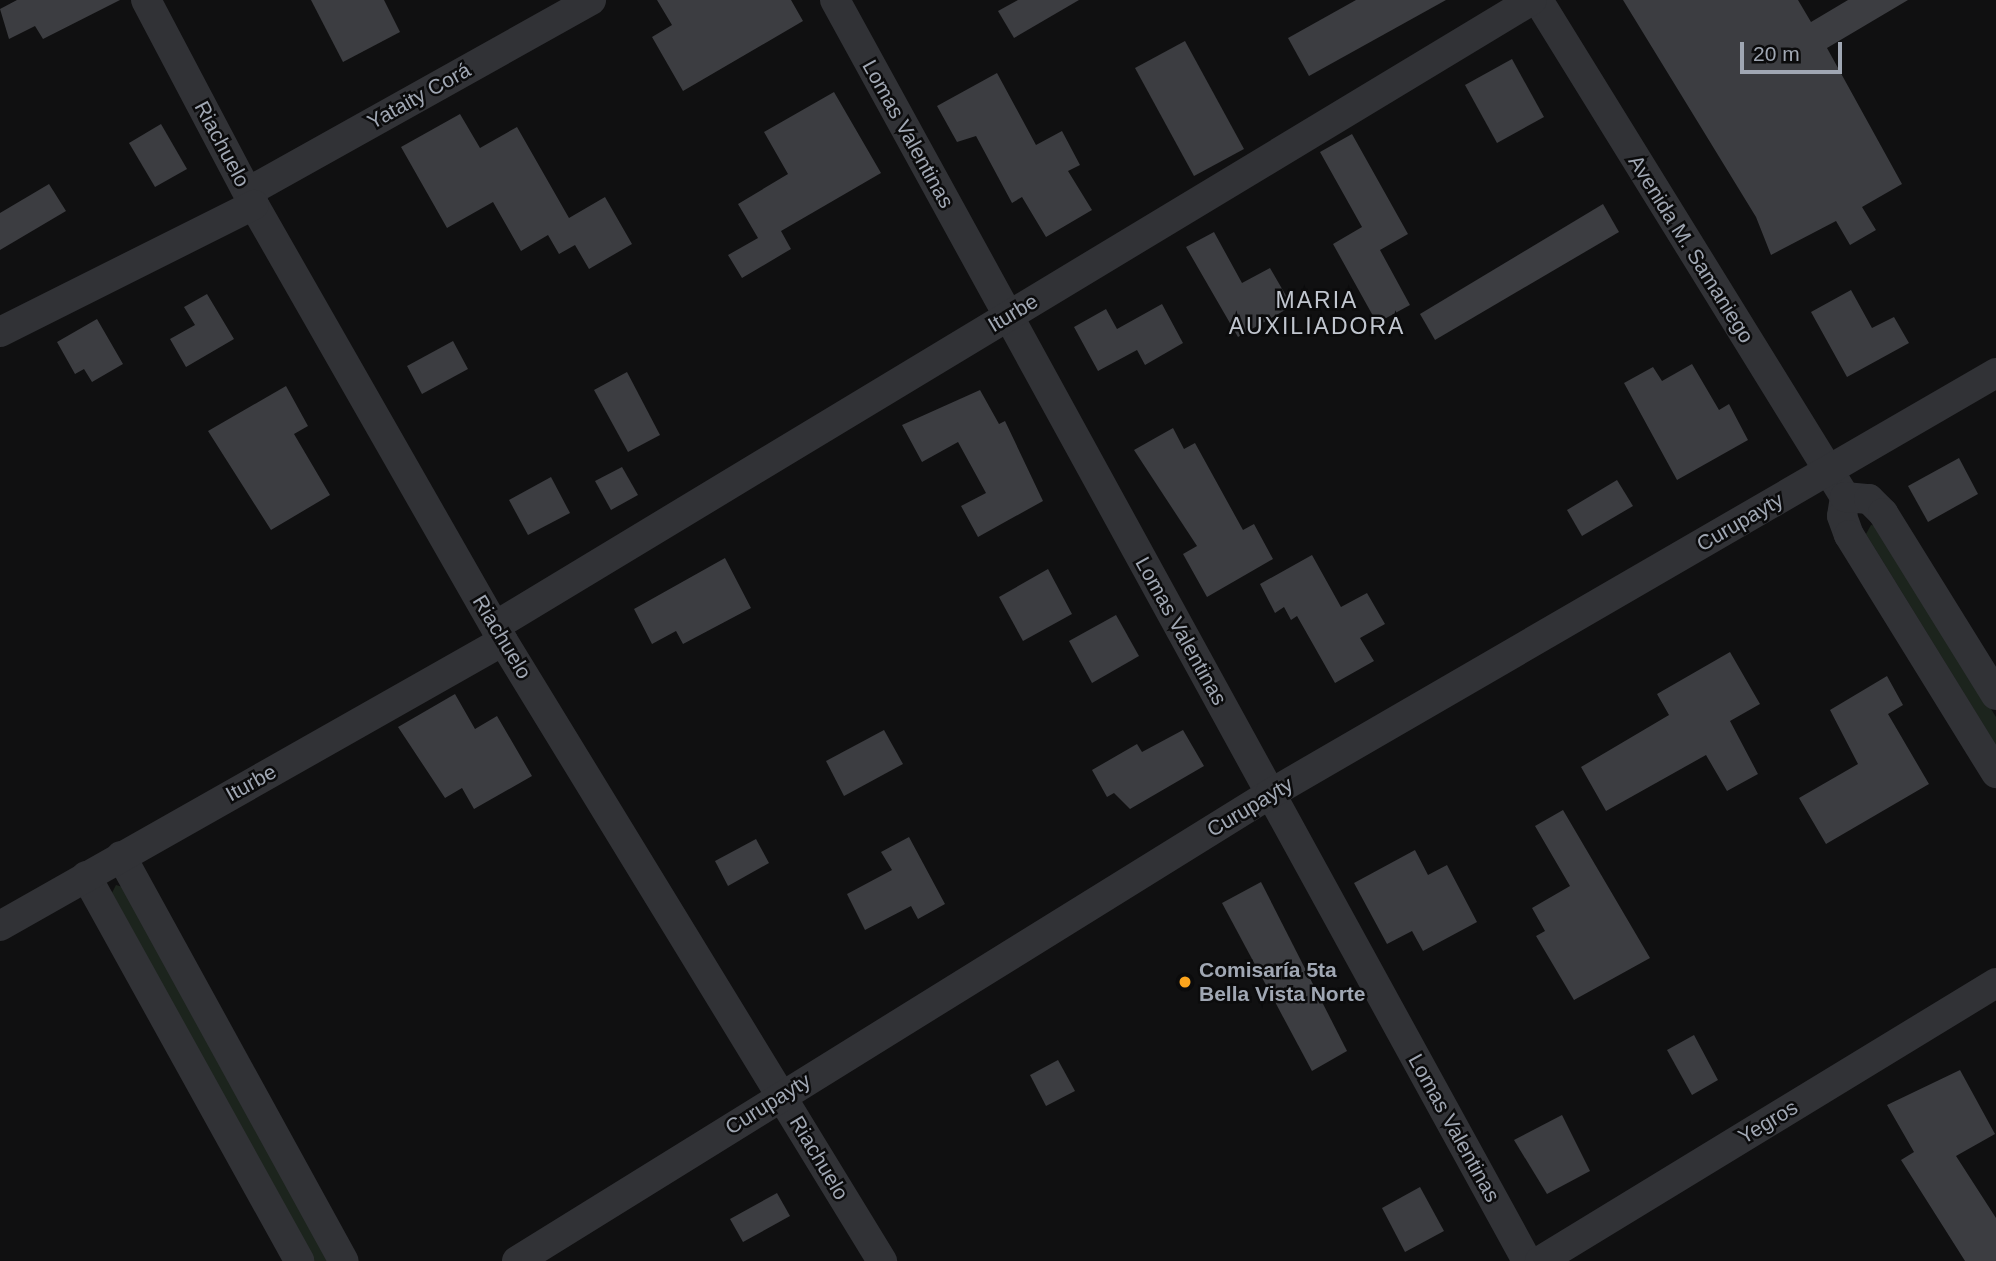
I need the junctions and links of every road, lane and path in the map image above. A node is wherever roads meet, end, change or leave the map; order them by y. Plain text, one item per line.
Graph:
1 (146, 0) edge
2 (591, 0) edge
3 (835, 0) edge
4 (1532, 0) edge
5 (1538, 0) edge
6 (251, 199) junction
7 (1008, 316) junction
8 (0, 332) edge
9 (1996, 373) edge
10 (1828, 471) junction
11 (1845, 497) junction
12 (499, 633) junction
13 (1996, 695) edge
14 (1996, 773) edge
15 (1270, 794) junction
16 (121, 856) junction
17 (86, 876) junction
18 (0, 926) edge
19 (1996, 983) edge
20 (781, 1096) junction
21 (299, 1261) edge
22 (344, 1261) edge
23 (517, 1261) edge
24 (882, 1261) edge
25 (1527, 1261) edge
26 (1540, 1261) edge

1 - 6 street, Riachuelo
2 - 6 street, Yataity Corá
3 - 7 street, Lomas Valentinas
4 - 7 street, Iturbe
5 - 10 street, Avenida M. Samaniego
6 - 8 street, Yataity Corá
6 - 12 street, Riachuelo
7 - 12 street, Iturbe
7 - 15 street, Lomas Valentinas
9 - 10 street, Curupayty
10 - 11 street, Avenida M. Samaniego
10 - 15 street, Curupayty
11 - 13 street
11 - 14 street, Avenida M. Samaniego
12 - 16 street, Iturbe
12 - 20 street, Riachuelo
15 - 20 street, Curupayty
15 - 25 street, Lomas Valentinas
16 - 17 street, Iturbe
16 - 22 street
17 - 18 street, Iturbe
17 - 21 street
19 - 26 street, Yegros
20 - 23 street, Curupayty
20 - 24 street, Riachuelo

